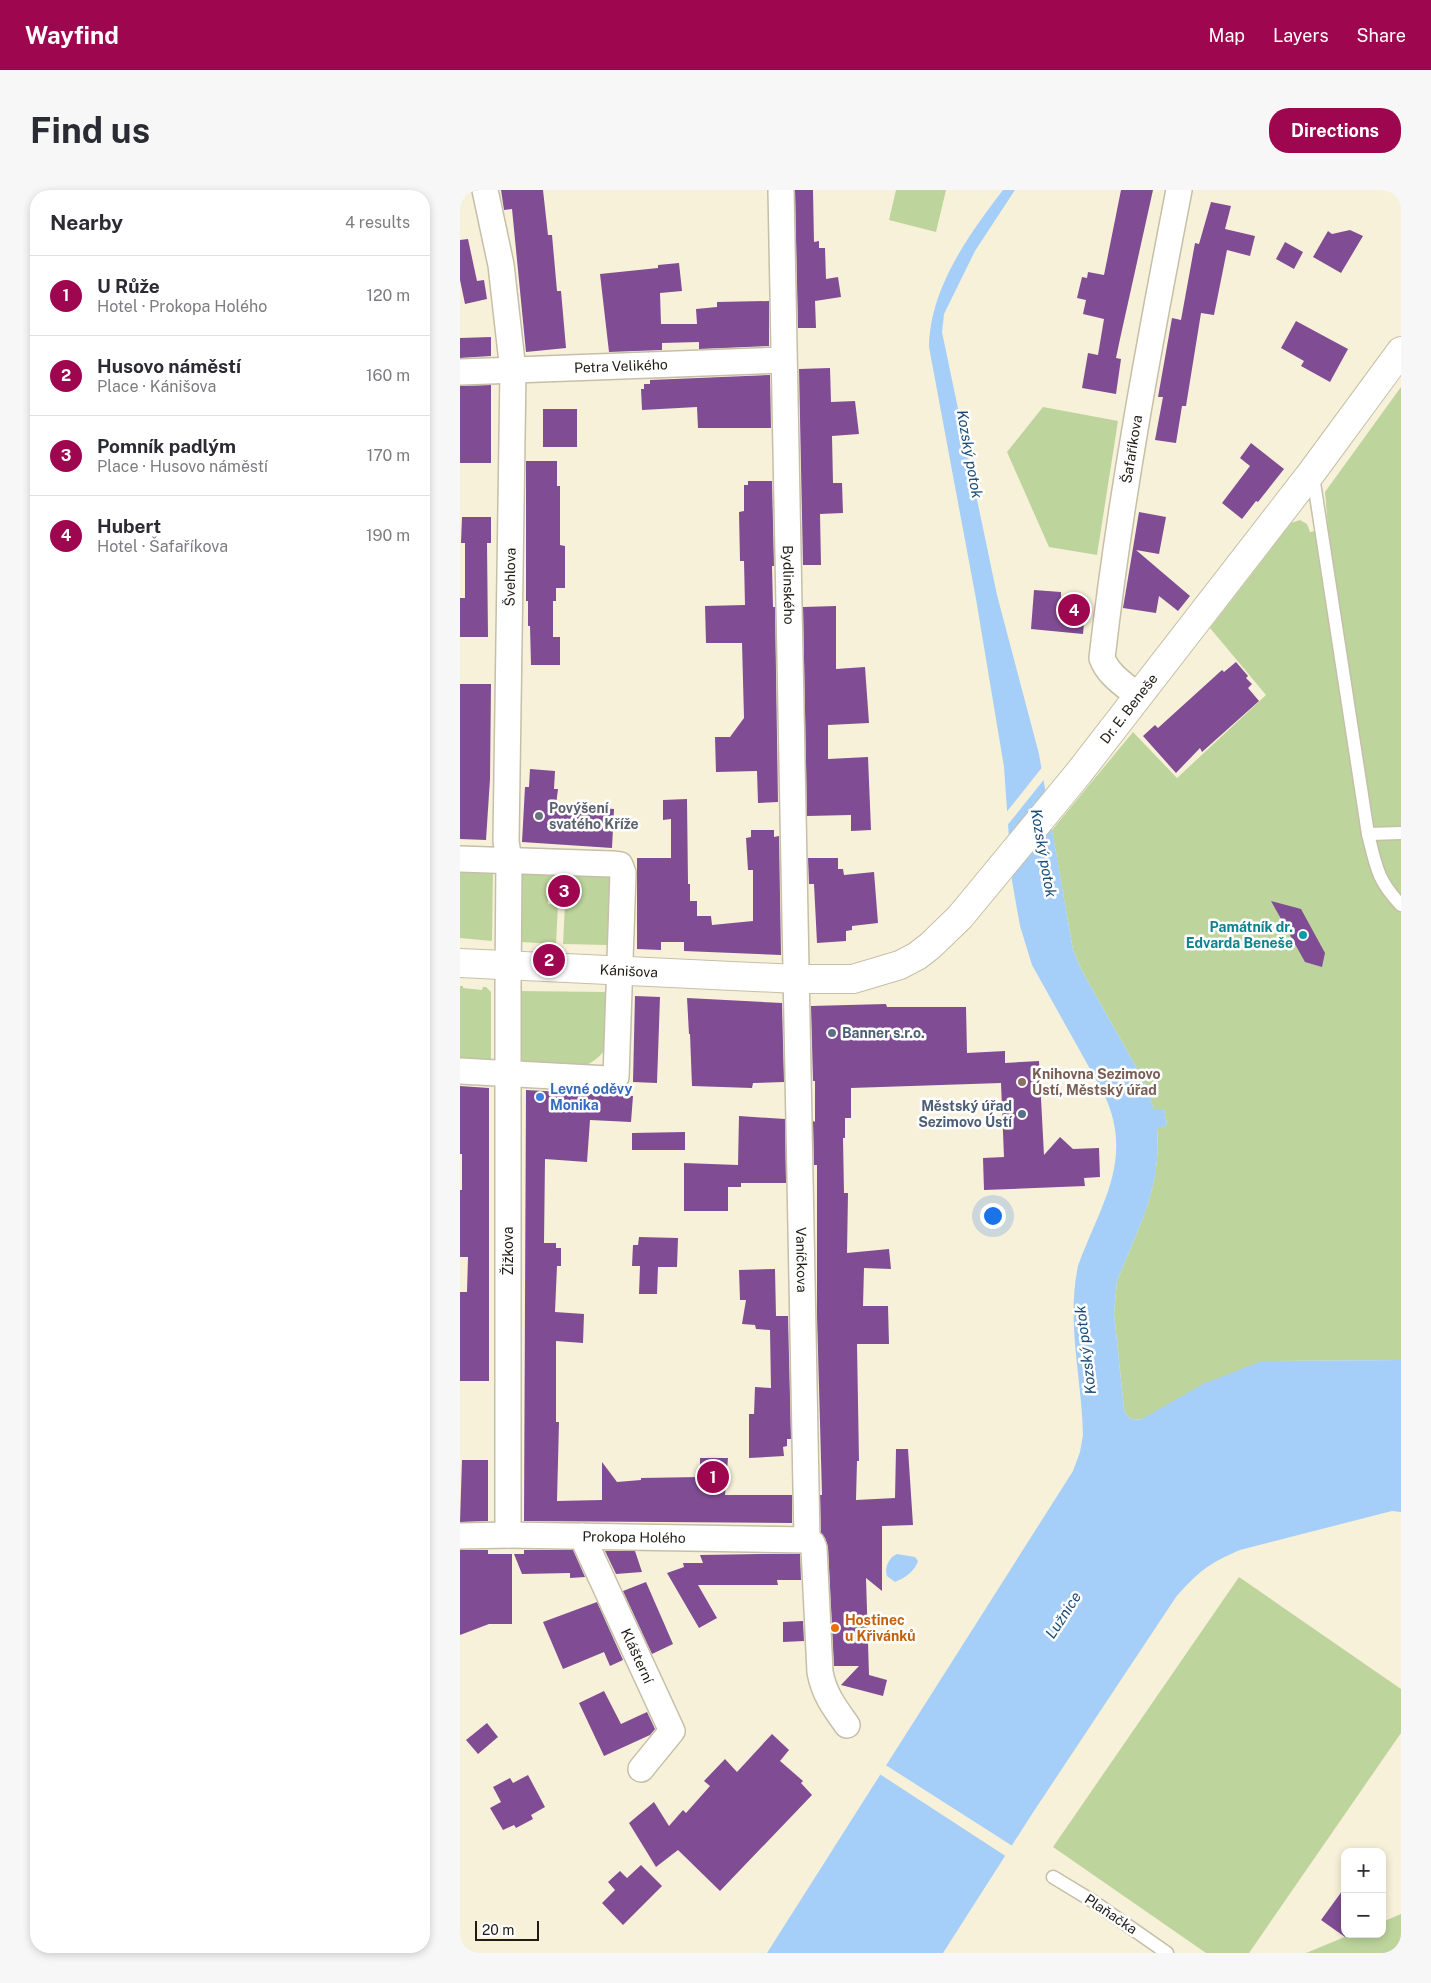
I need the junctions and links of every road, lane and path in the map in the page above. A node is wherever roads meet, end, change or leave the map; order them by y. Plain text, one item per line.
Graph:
1 (485, 190) edge
2 (781, 190) edge
3 (1179, 190) edge
4 (1401, 351) edge
5 (783, 360) junction
6 (460, 372) edge
7 (513, 372) junction
8 (1312, 472) junction
9 (1138, 696) junction
10 (1401, 833) edge
11 (1368, 834) junction
12 (460, 859) edge
13 (509, 860) junction
14 (1401, 905) edge
15 (460, 963) edge
16 (508, 966) junction
17 (621, 970) junction
18 (797, 979) junction
19 (460, 1071) edge
20 (509, 1074) junction
21 (508, 1535) junction
22 (460, 1536) edge
23 (582, 1536) junction
24 (807, 1540) junction
25 (847, 1725) dead end
26 (641, 1769) dead end
27 (1053, 1877) dead end
28 (1167, 1953) edge

1 - 7 street, Švehlova
2 - 5 street, Bydlinského
3 - 9 street, Šafaříkova
4 - 8 street, Dr. E. Beneše
5 - 7 street, Petra Velikého
5 - 18 street, Bydlinského
6 - 7 street, Petra Velikého
7 - 13 street, Švehlova
8 - 9 street, Dr. E. Beneše
8 - 11 lane
9 - 18 street, Dr. E. Beneše
10 - 11 lane
11 - 14 lane
12 - 13 street
13 - 16 street, Švehlova
13 - 17 street
15 - 16 street, Kánišova
16 - 17 street, Kánišova
16 - 20 street, Žižkova
17 - 18 street, Kánišova
17 - 20 street
18 - 24 street, Vaníčkova
19 - 20 street
20 - 21 street, Žižkova
21 - 22 street, Prokopa Holého
21 - 23 street, Prokopa Holého
23 - 24 street, Prokopa Holého
23 - 26 street, Klášterní
24 - 25 street, Vaníčkova
27 - 28 lane, Plaňačka

